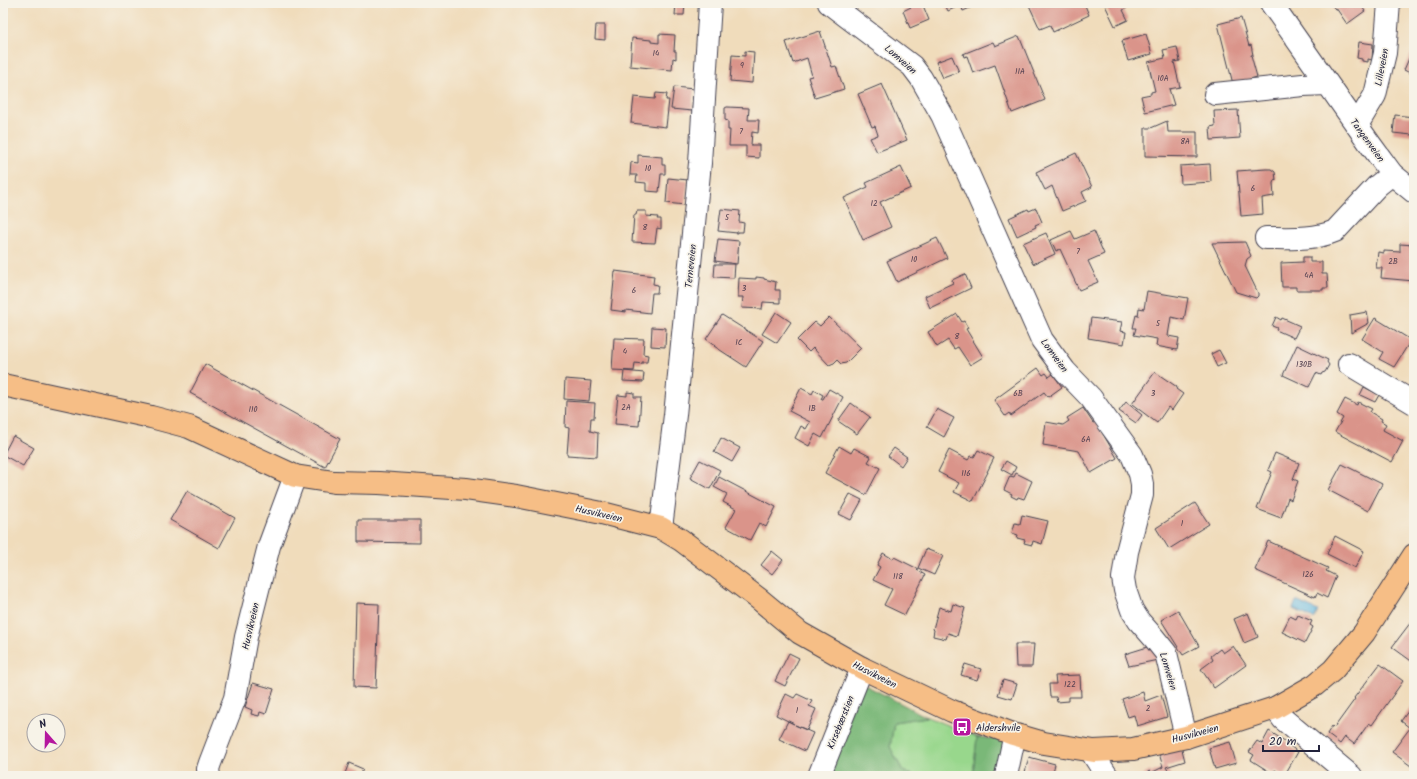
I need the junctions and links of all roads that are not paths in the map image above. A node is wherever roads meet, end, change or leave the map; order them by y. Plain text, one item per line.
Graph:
1 (710, 3) edge
2 (829, 3) edge
3 (1271, 3) edge
4 (1389, 3) edge
5 (1327, 84) junction
6 (1215, 94) dead end
7 (1357, 125) junction
8 (1392, 174) junction
9 (1414, 192) edge
10 (1266, 238) dead end
11 (1349, 364) dead end
12 (3, 385) edge
13 (1414, 403) edge
14 (295, 476) junction
15 (661, 528) junction
16 (1411, 567) edge
17 (862, 668) junction
18 (1275, 708) junction
19 (1013, 734) junction
20 (1186, 737) junction
21 (1094, 751) junction
22 (209, 776) edge
23 (819, 776) edge
24 (1006, 776) edge
25 (1107, 776) edge
26 (1351, 776) edge

1 - 15 street, Terneveien
2 - 20 street, Lomveien
3 - 5 street, Tangenveien
4 - 7 street, Lilleveien
5 - 6 street
5 - 7 street, Tangenveien
7 - 8 street, Tangenveien
8 - 9 street, Tangenveien
8 - 10 street
11 - 13 street
12 - 14 main road, Husvikveien
14 - 15 main road, Husvikveien
14 - 22 street, Husvikveien
15 - 17 main road, Husvikveien
16 - 18 main road, Husvikveien
17 - 19 main road, Husvikveien
17 - 23 street, Kirsebærstien
18 - 20 main road, Husvikveien
18 - 26 street
19 - 21 main road, Husvikveien
19 - 24 street
20 - 21 main road, Husvikveien
21 - 25 street

